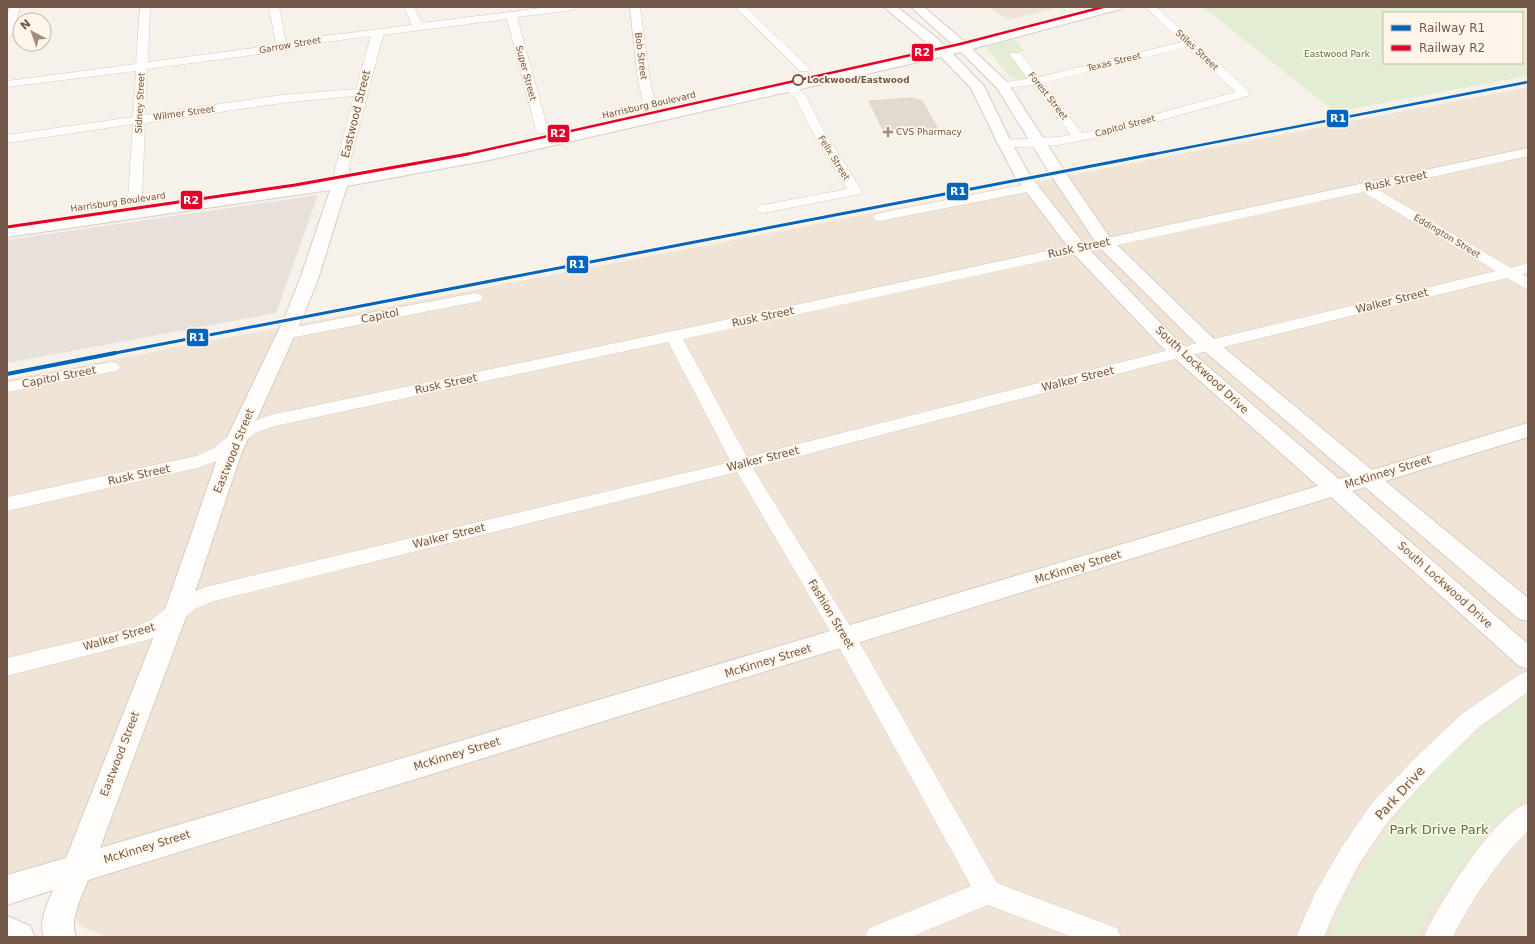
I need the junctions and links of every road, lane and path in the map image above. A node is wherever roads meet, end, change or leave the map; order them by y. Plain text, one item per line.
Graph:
1 (15, 7) edge
2 (144, 7) edge
3 (274, 7) edge
4 (409, 7) edge
5 (573, 7) edge
6 (635, 7) edge
7 (740, 7) edge
8 (890, 7) edge
9 (917, 7) edge
10 (1070, 7) edge
11 (1117, 7) edge
12 (1150, 7) edge
13 (511, 15) junction
14 (996, 26) dead end
15 (418, 27) junction
16 (378, 32) junction
17 (967, 33) dead end
18 (7, 34) edge
19 (952, 36) junction
20 (933, 41) junction
21 (1191, 43) junction
22 (918, 44) dead end
23 (964, 47) junction
24 (282, 48) junction
25 (944, 52) junction
26 (1016, 55) dead end
27 (819, 66) dead end
28 (142, 67) junction
29 (804, 69) junction
30 (789, 79) junction
31 (1037, 82) junction
32 (7, 84) edge
33 (1002, 85) junction
34 (361, 92) junction
35 (1244, 93) joint
36 (666, 101) dead end
37 (650, 105) junction
38 (635, 108) dead end
39 (596, 117) dead end
40 (139, 120) junction
41 (542, 130) junction
42 (1079, 137) junction
43 (7, 139) edge
44 (1038, 142) junction
45 (1005, 144) junction
46 (1528, 152) edge
47 (340, 177) junction
48 (1032, 187) junction
49 (1366, 188) junction
50 (135, 199) junction
51 (763, 209) dead end
52 (7, 218) edge
53 (880, 218) dead end
54 (7, 232) edge
55 (1105, 243) junction
56 (1078, 248) junction
57 (1528, 268) edge
58 (1509, 273) junction
59 (1528, 284) edge
60 (475, 298) dead end
61 (285, 334) junction
62 (673, 336) junction
63 (1210, 346) junction
64 (1179, 353) junction
65 (111, 367) dead end
66 (7, 387) edge
67 (1528, 430) edge
68 (236, 438) junction
69 (742, 465) junction
70 (1368, 478) junction
71 (1335, 488) junction
72 (7, 504) edge
73 (1528, 612) edge
74 (173, 615) junction
75 (845, 637) junction
76 (1528, 659) edge
77 (7, 667) edge
78 (1528, 680) edge
79 (1528, 814) edge
80 (77, 868) junction
81 (7, 890) edge
82 (988, 892) junction
83 (7, 931) edge
84 (19, 937) edge
85 (60, 937) edge
86 (879, 937) edge
87 (1107, 937) edge
88 (1310, 937) edge
89 (1438, 937) edge

1 - 18 street
2 - 28 street, Sidney Street
3 - 24 street
4 - 15 street
5 - 13 street, Garrow Street
6 - 37 street, Bob Street
7 - 29 street
8 - 20 main road, South Lockwood Drive
9 - 19 main road
10 - 14 main road
11 - 23 main road, Harrisburg Boulevard
12 - 21 street, Stiles Street
13 - 15 street, Garrow Street
13 - 41 street, Super Street
15 - 16 street, Garrow Street
16 - 24 street, Garrow Street
16 - 34 street, Eastwood Street
17 - 19 main road
19 - 20 main road
19 - 23 main road
20 - 22 main road
20 - 25 main road, South Lockwood Drive
21 - 31 street, Texas Street
21 - 35 street, Stiles Street
23 - 25 main road, Harrisburg Boulevard
23 - 33 main road
24 - 28 street, Garrow Street
25 - 30 main road, Harrisburg Boulevard
25 - 45 main road, South Lockwood Drive
26 - 31 street, Forest Street
27 - 29 main road, Harrisburg Boulevard
28 - 32 street, Garrow Street
28 - 40 street, Sidney Street
29 - 30 main road, Harrisburg Boulevard
30 - 47 main road, Harrisburg Boulevard
30 - 51 street, Felix Street
31 - 33 street, Texas Street
31 - 42 street, Forest Street
33 - 44 main road
34 - 40 street, Wilmer Street
34 - 47 street, Eastwood Street
35 - 42 street, Capitol Street
36 - 37 main road, Harrisburg Boulevard
37 - 38 main road, Harrisburg Boulevard
39 - 41 main road, Harrisburg Boulevard
40 - 43 street, Wilmer Street
40 - 50 street, Sidney Street
41 - 47 main road, Harrisburg Boulevard
42 - 44 street, Capitol Street
44 - 45 street, Capitol Street
44 - 55 main road
45 - 48 main road, South Lockwood Drive
46 - 49 street, Rusk Street
47 - 50 main road, Harrisburg Boulevard
47 - 54 main road, Harrisburg Boulevard
47 - 61 main road, Eastwood Street
48 - 53 street
48 - 56 main road, South Lockwood Drive
49 - 55 street, Rusk Street
49 - 58 street, Eddington Street
50 - 52 main road, Harrisburg Boulevard
55 - 56 street, Rusk Street
55 - 63 main road
56 - 62 street, Rusk Street
56 - 64 main road, South Lockwood Drive
57 - 58 street, Walker Street
58 - 59 street, Eddington Street
58 - 63 street, Walker Street
60 - 61 street, Capitol
61 - 68 main road, Eastwood Street
62 - 68 street, Rusk Street
62 - 69 street, Fashion Street
63 - 64 street, Walker Street
63 - 70 main road
64 - 69 street, Walker Street
64 - 71 main road, South Lockwood Drive
65 - 66 street, Capitol Street
67 - 70 main road, McKinney Street
68 - 72 street, Rusk Street
68 - 74 main road, Eastwood Street
69 - 74 street, Walker Street
69 - 75 street, Fashion Street
70 - 71 main road, McKinney Street
70 - 73 main road
71 - 75 main road, McKinney Street
71 - 76 main road, South Lockwood Drive
74 - 77 street, Walker Street
74 - 80 main road, Eastwood Street
75 - 80 main road, McKinney Street
75 - 82 street, Fashion Street
78 - 88 street, Park Drive
79 - 89 street
80 - 81 main road, McKinney Street
80 - 85 main road, Eastwood Street
82 - 86 street
82 - 87 street
83 - 84 main road

